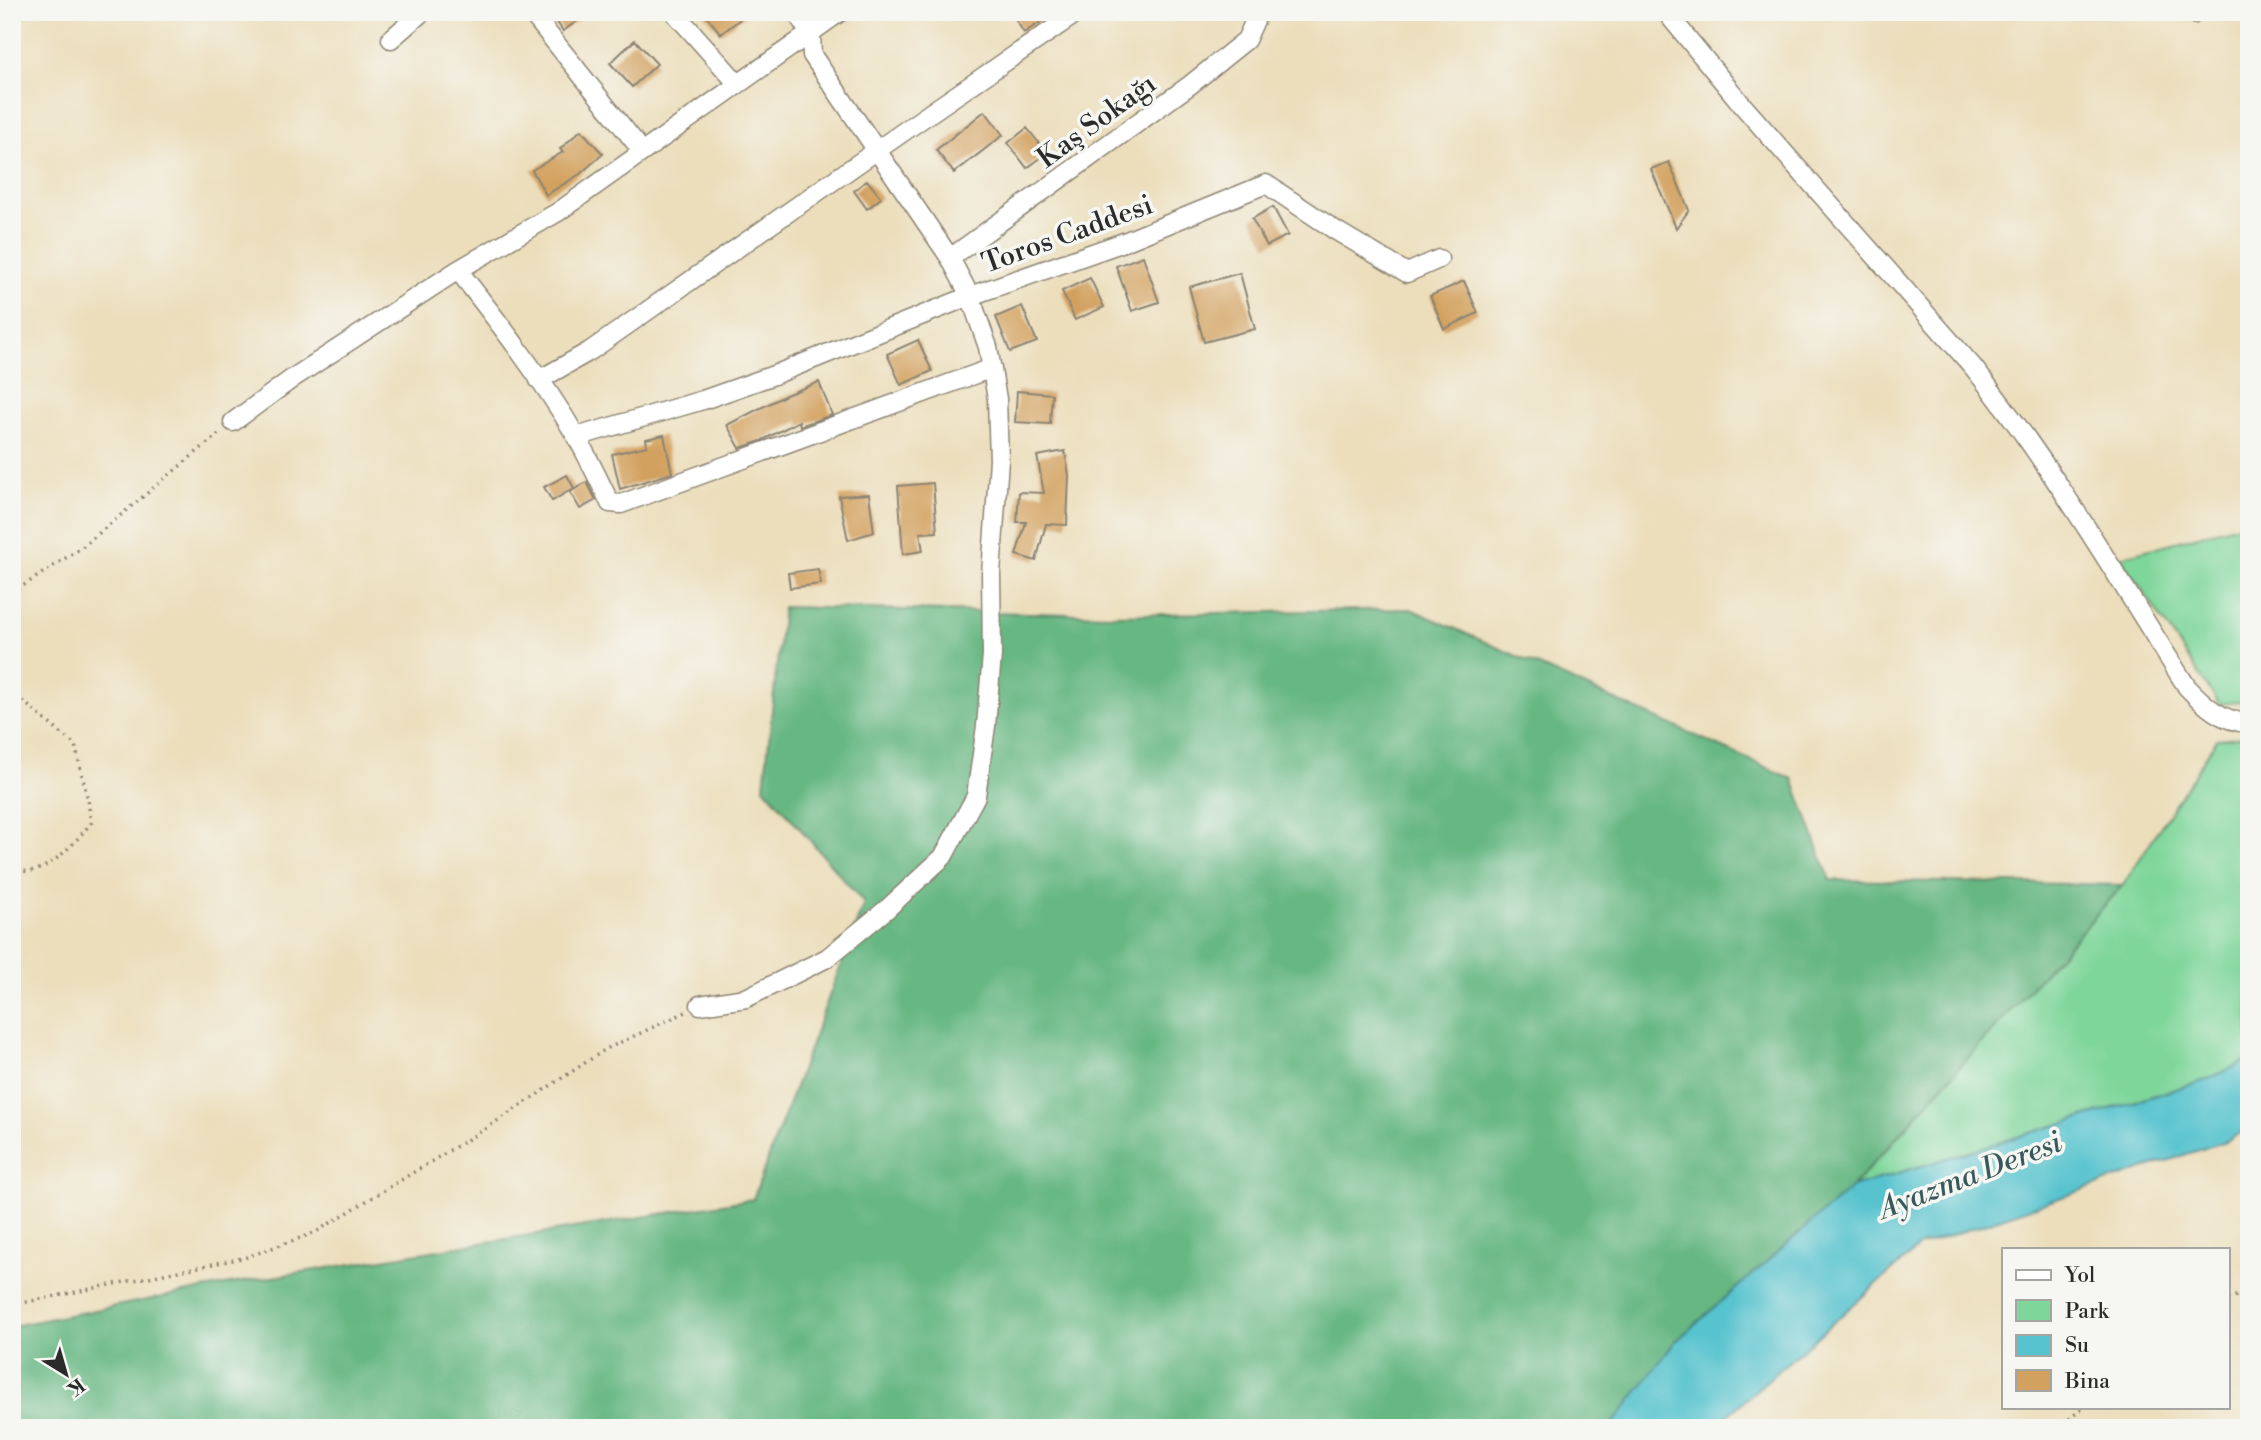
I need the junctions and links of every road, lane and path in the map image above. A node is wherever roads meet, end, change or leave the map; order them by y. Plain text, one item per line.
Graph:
1 (422, 12) edge
2 (531, 12) edge
3 (674, 12) edge
4 (796, 12) edge
5 (840, 12) edge
6 (1078, 12) edge
7 (1256, 12) edge
8 (1666, 12) edge
9 (2183, 12) edge
10 (2194, 19) dead end
11 (811, 35) junction
12 (391, 38) dead end
13 (737, 84) junction
14 (642, 151) junction
15 (877, 151) junction
16 (950, 258) junction
17 (1439, 259) dead end
18 (458, 270) junction
19 (970, 296) junction
20 (992, 368) junction
21 (539, 380) junction
22 (233, 422) joint
23 (576, 437) junction
24 (12, 593) edge
25 (12, 692) edge
26 (2249, 723) edge
27 (12, 865) edge
28 (700, 1005) joint
29 (2249, 1291) edge
30 (2230, 1298) edge
31 (12, 1305) edge
32 (2083, 1408) edge
33 (2058, 1428) edge

1 - 12 street
2 - 14 street
3 - 13 street
4 - 11 street, Toros Caddesi
5 - 11 street
6 - 15 street
7 - 16 street, Kaş Sokağı
8 - 26 street
9 - 10 lane
11 - 13 street
11 - 15 street, Toros Caddesi
13 - 14 street
14 - 18 street
15 - 16 street, Toros Caddesi
15 - 21 street
16 - 19 street, Toros Caddesi
17 - 19 street, Toros Caddesi
18 - 21 street
18 - 22 street
19 - 20 street
19 - 23 street
20 - 23 street
20 - 28 street
21 - 23 street
22 - 24 path
25 - 27 path
28 - 31 path
29 - 30 path
32 - 33 path

